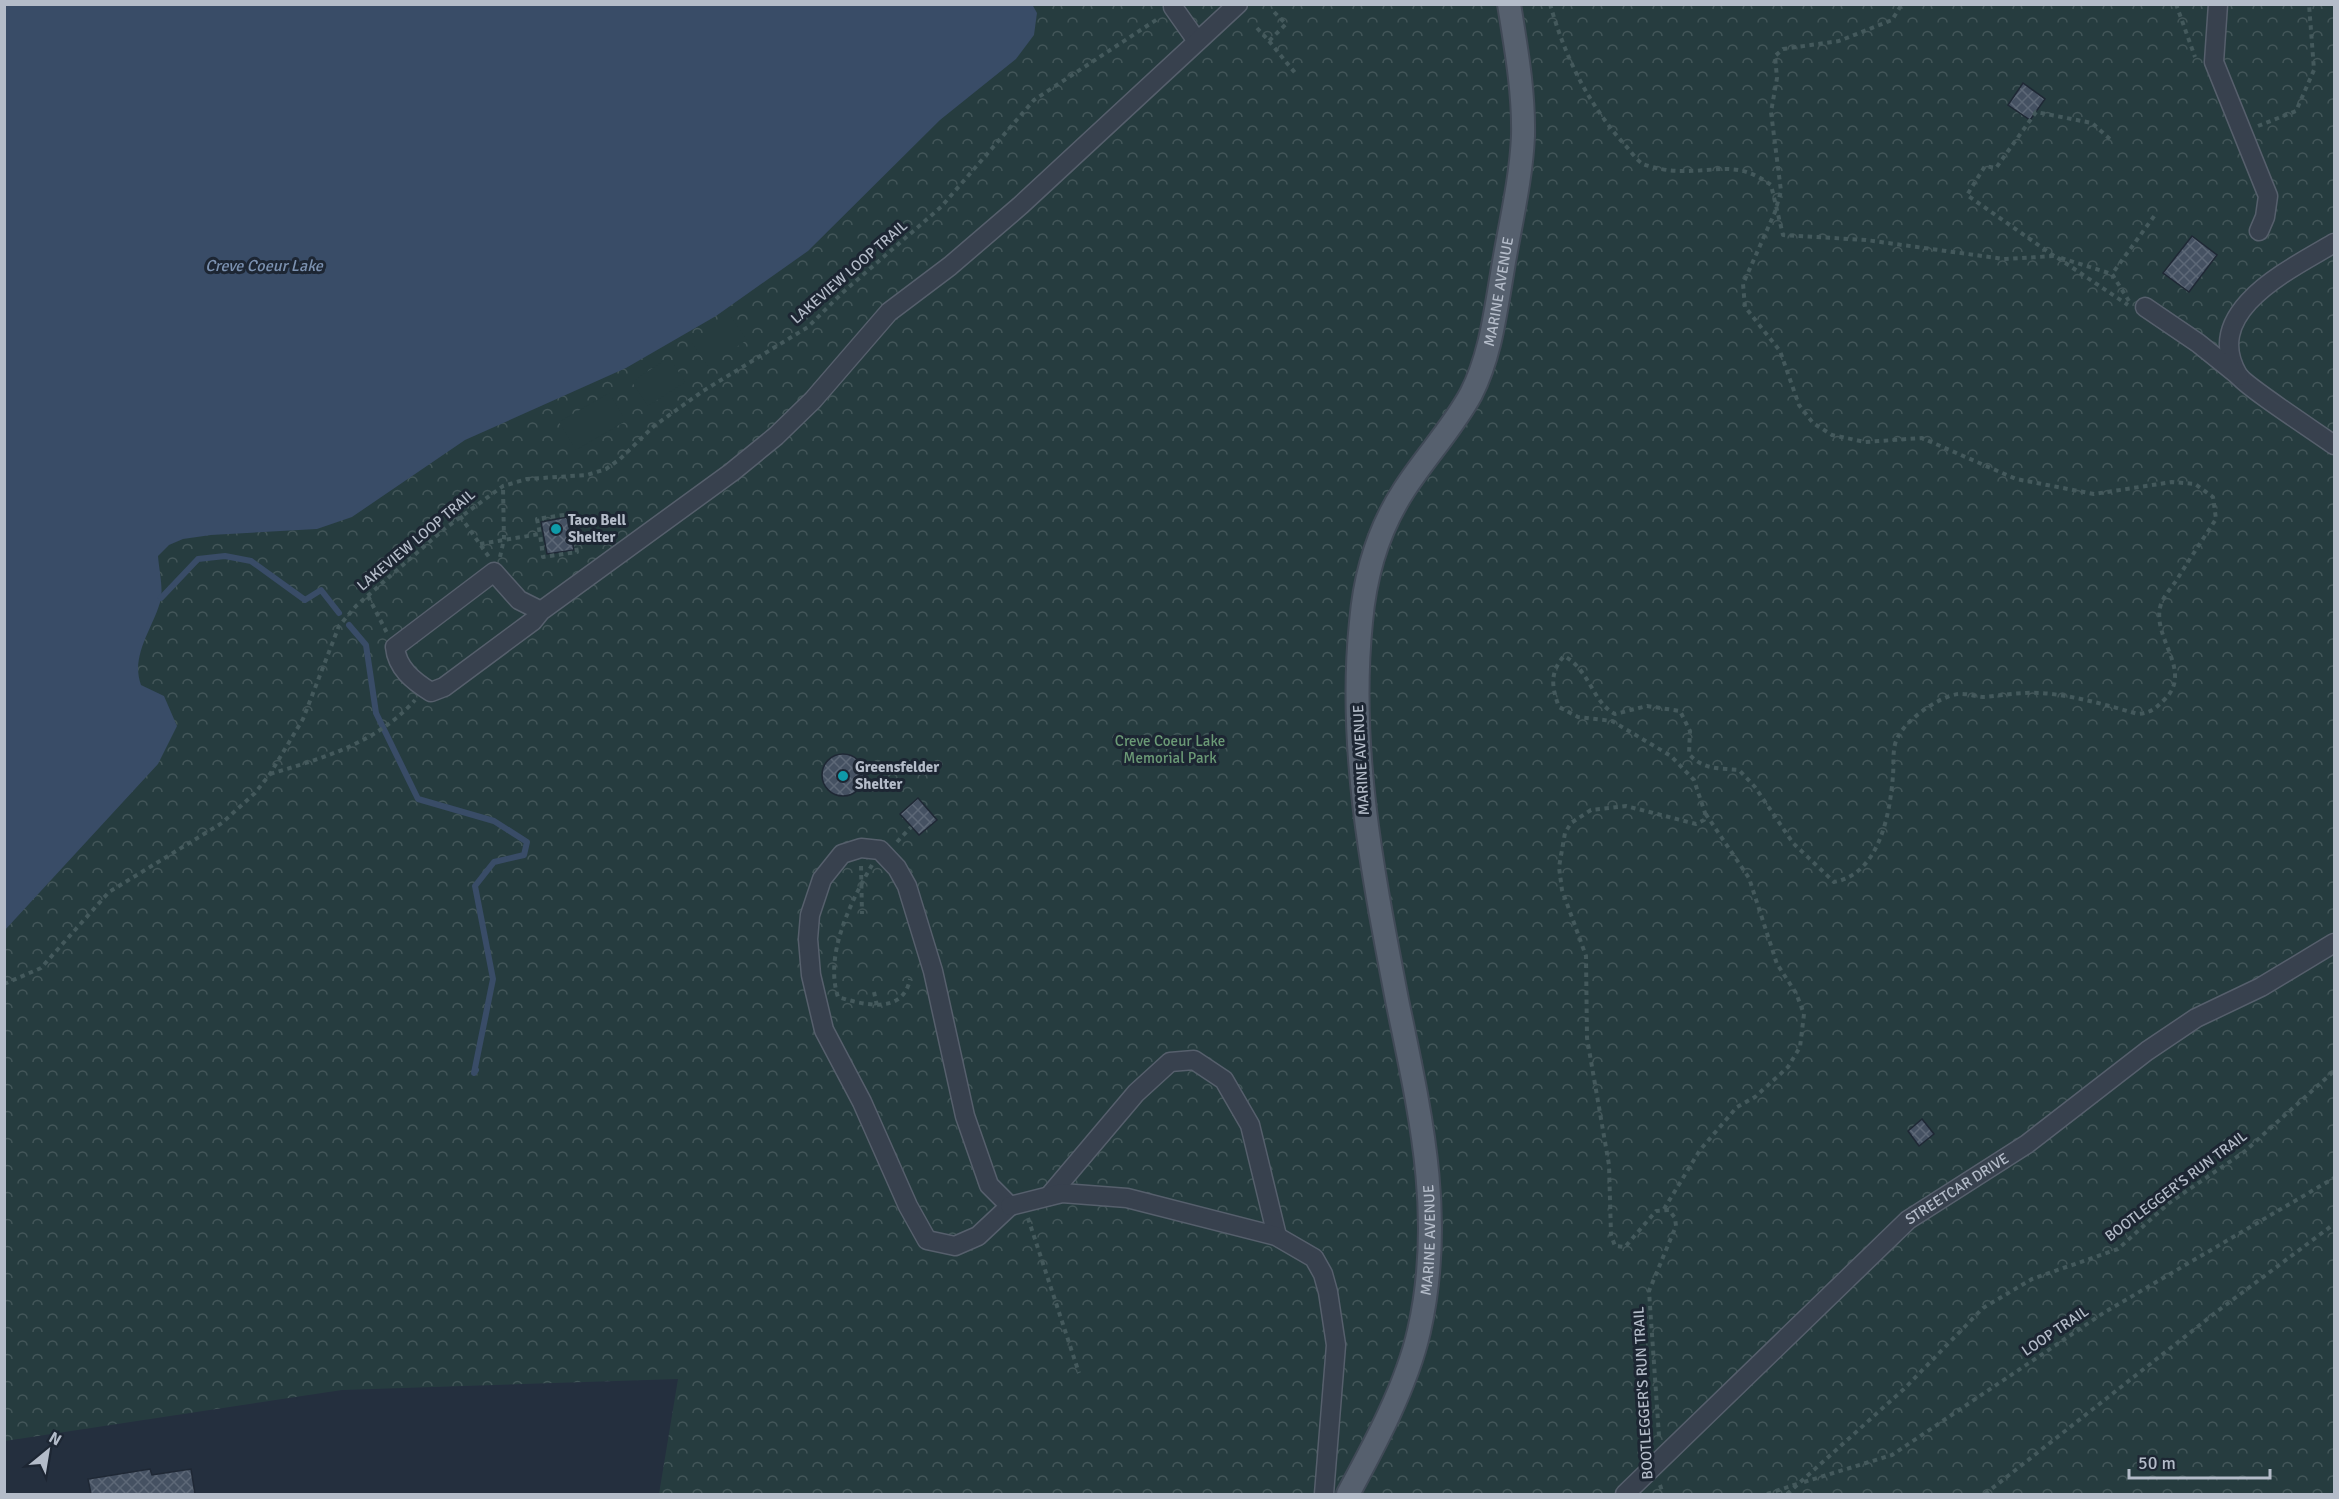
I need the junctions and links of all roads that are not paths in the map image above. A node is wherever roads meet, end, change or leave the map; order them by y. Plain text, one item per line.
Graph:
1 (1238, 4) edge
2 (1509, 4) edge
3 (2218, 4) edge
4 (1173, 7) road end
5 (1197, 41) junction
6 (2259, 231) dead end
7 (2334, 243) edge
8 (2145, 308) dead end
9 (2233, 332) junction
10 (2198, 344) junction
11 (2239, 376) junction
12 (2334, 446) edge
13 (541, 611) junction
14 (2334, 943) edge
15 (1049, 1196) junction
16 (1017, 1204) junction
17 (1277, 1236) junction
18 (1324, 1494) edge
19 (1348, 1494) edge
20 (1625, 1494) edge

1 - 5 street
2 - 19 main road, MARINE AVENUE
3 - 6 street
4 - 5 street
5 - 13 street
7 - 9 street
8 - 10 street
9 - 10 street
9 - 11 street
10 - 11 street
11 - 12 street
13 - 13 street
14 - 20 street, STREETCAR DRIVE
15 - 16 street
15 - 17 street
15 - 17 street
16 - 16 street
17 - 18 street

